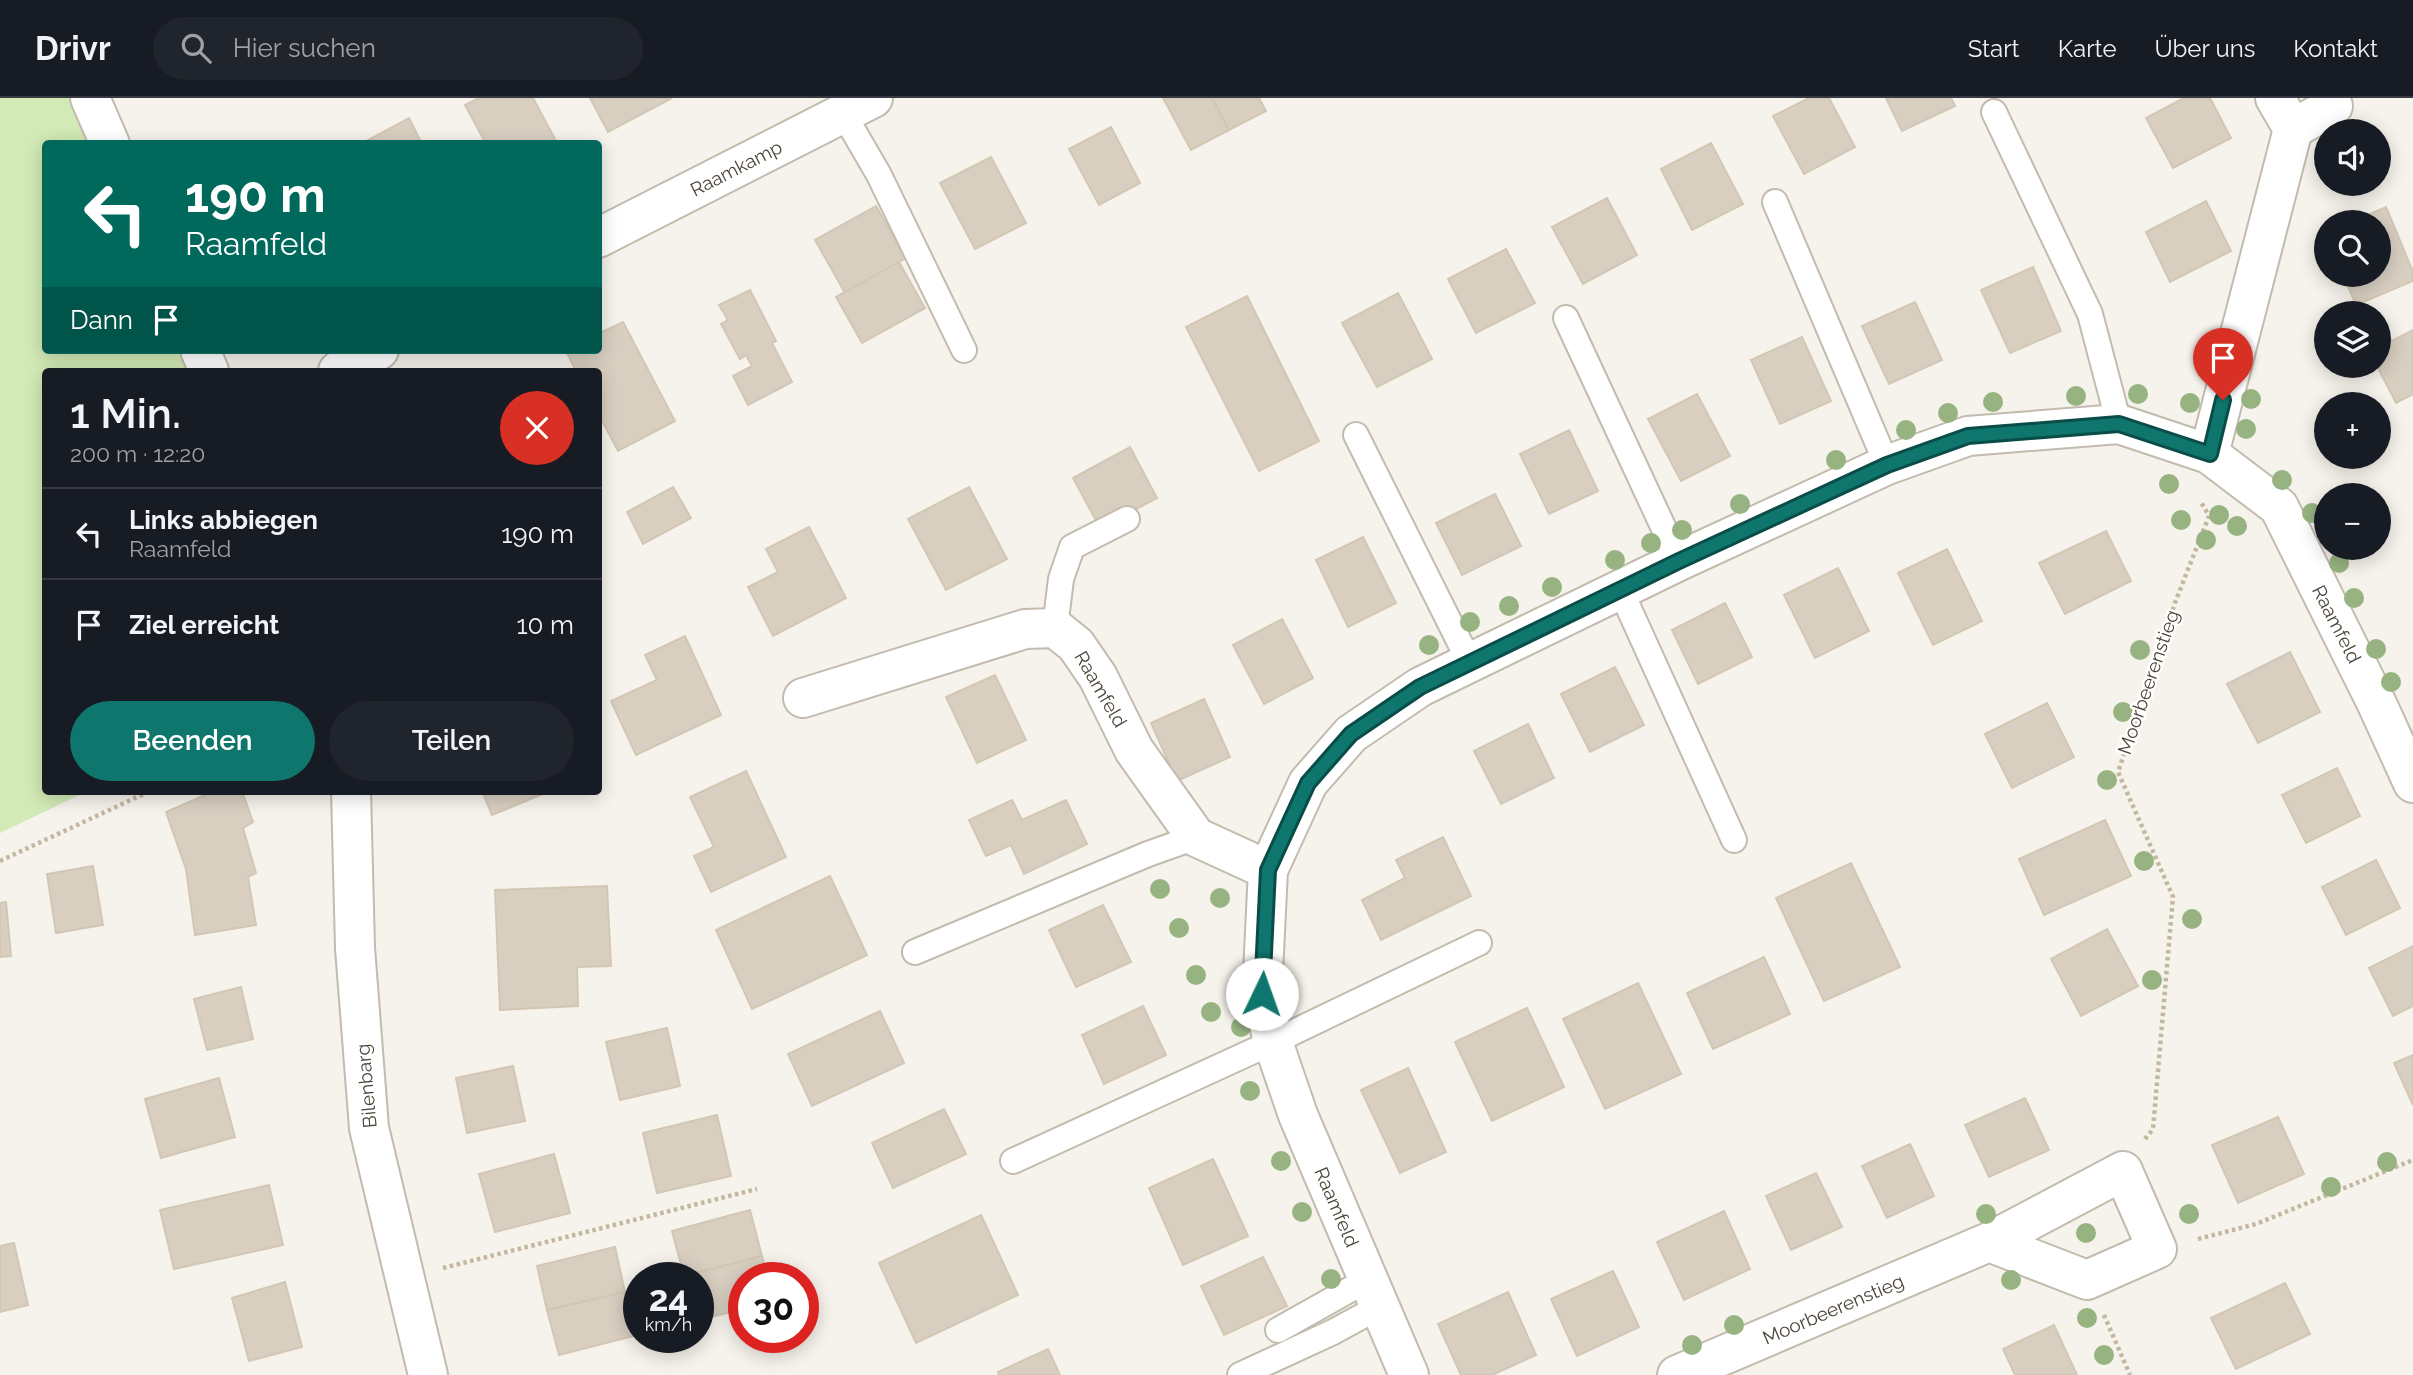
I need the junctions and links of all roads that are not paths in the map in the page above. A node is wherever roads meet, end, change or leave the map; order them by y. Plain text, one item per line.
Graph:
1 (90, 98) edge
2 (2329, 98) edge
3 (858, 106) edge
4 (1994, 111) dead end
5 (2284, 114) edge
6 (108, 140) edge
7 (1775, 202) dead end
8 (602, 236) edge
9 (1566, 318) dead end
10 (964, 350) dead end
11 (371, 354) edge
12 (344, 368) edge
13 (2119, 424) junction
14 (1356, 435) dead end
15 (2210, 454) junction
16 (1887, 465) junction
17 (1127, 519) dead end
18 (1679, 561) junction
19 (1620, 589) junction
20 (1055, 628) junction
21 (1470, 663) junction
22 (803, 698) dead end
23 (2413, 783) edge
24 (351, 795) edge
25 (1196, 837) junction
26 (1734, 840) dead end
27 (1268, 870) junction
28 (1479, 943) dead end
29 (915, 951) dead end
30 (1273, 1042) junction
31 (1013, 1161) dead end
32 (1989, 1242) junction
33 (1373, 1294) junction
34 (1278, 1330) dead end
35 (428, 1375) edge
36 (1240, 1375) edge
37 (1409, 1375) edge
38 (1677, 1375) edge

1 - 6 street
2 - 5 street
3 - 8 street, Raamkamp
3 - 10 lane
4 - 13 lane
5 - 15 street
7 - 16 lane
9 - 18 lane
11 - 12 street
13 - 15 street, Raamfeld
13 - 16 street, Raamfeld
14 - 21 lane
15 - 23 street, Raamfeld
16 - 18 street, Raamfeld
17 - 20 lane
18 - 19 street, Raamfeld
19 - 21 street, Raamfeld
19 - 26 lane
20 - 22 street
20 - 25 street, Raamfeld
21 - 27 street, Raamfeld
24 - 35 street, Bilenbarg
25 - 27 street, Raamfeld
25 - 29 lane
27 - 30 street, Raamfeld
28 - 30 lane
30 - 31 lane
30 - 33 street, Raamfeld
32 - 32 street, Moorbeerenstieg
32 - 38 street, Moorbeerenstieg
33 - 34 lane
33 - 36 lane
33 - 37 street, Raamfeld

